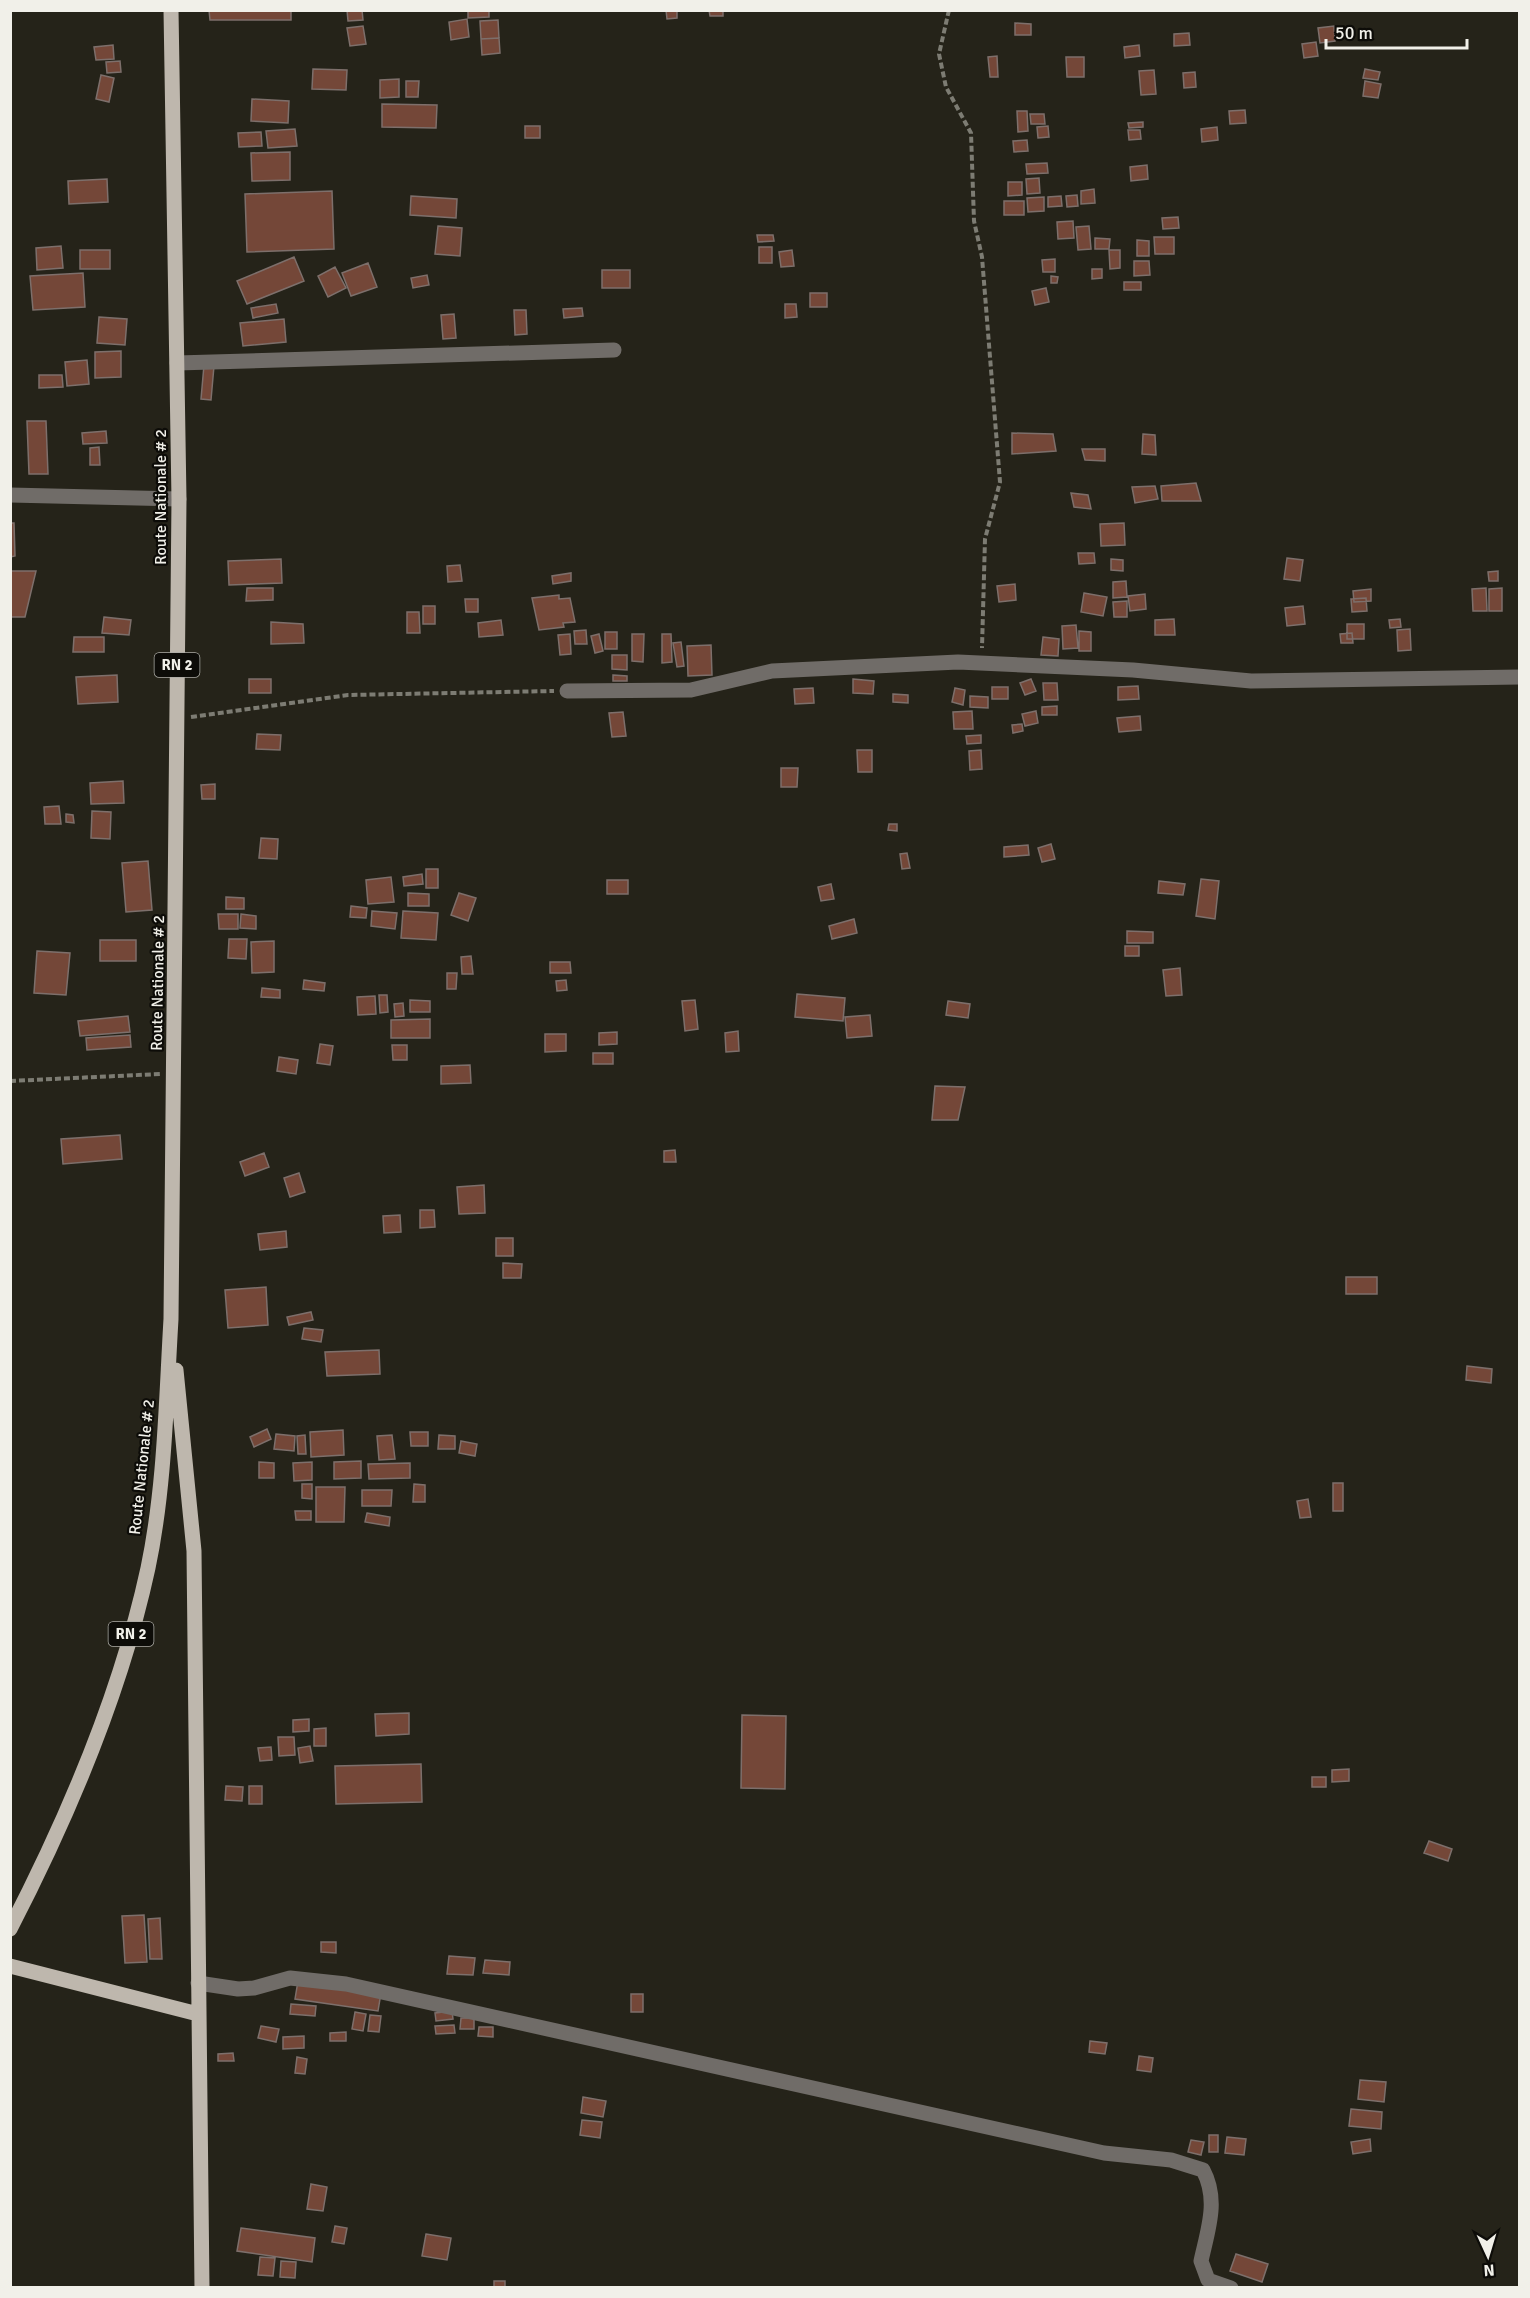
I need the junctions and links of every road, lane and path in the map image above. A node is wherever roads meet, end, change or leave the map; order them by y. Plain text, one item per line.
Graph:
1 (171, 10) edge
2 (949, 10) edge
3 (614, 350) dead end
4 (177, 363) junction
5 (10, 495) edge
6 (179, 499) junction
7 (982, 663) junction
8 (1520, 677) edge
9 (567, 691) joint
10 (178, 718) junction
11 (174, 1073) junction
12 (10, 1081) edge
13 (171, 1319) junction
14 (10, 1929) edge
15 (10, 1966) edge
16 (198, 1983) junction
17 (198, 2014) junction
18 (202, 2288) edge
19 (1231, 2288) edge

1 - 4 main road, Route Nationale # 2 / RN 2
2 - 7 path
3 - 4 street
4 - 6 main road, Route Nationale # 2 / RN 2
5 - 6 street
6 - 10 main road, Route Nationale # 2 / RN 2
7 - 8 street
7 - 9 street
9 - 10 path
10 - 11 main road, Route Nationale # 2 / RN 2
11 - 12 path
11 - 13 main road, Route Nationale # 2 / RN 2
13 - 14 main road, Route Nationale # 2 / RN 2
13 - 16 main road
15 - 17 main road
16 - 17 main road
16 - 19 street
17 - 18 main road

